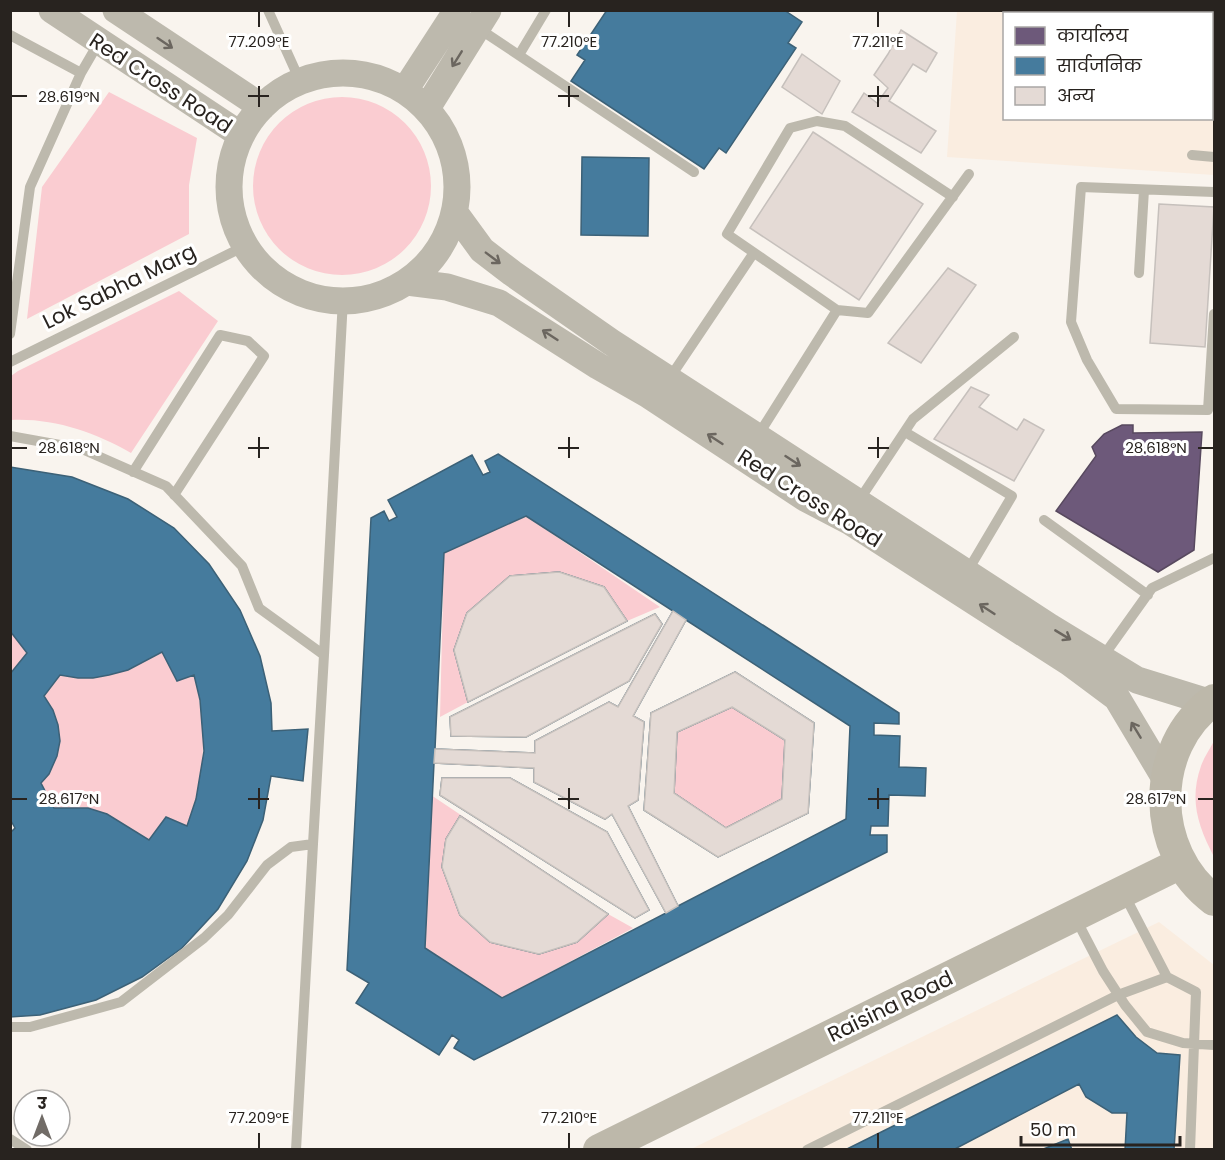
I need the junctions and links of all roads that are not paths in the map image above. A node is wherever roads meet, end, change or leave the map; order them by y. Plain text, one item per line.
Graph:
1 (52, 10) edge
2 (116, 10) edge
3 (268, 10) edge
4 (546, 10) edge
5 (468, 17) edge
6 (10, 35) edge
7 (99, 42) junction
8 (519, 55) junction
9 (81, 73) junction
10 (300, 81) junction
11 (405, 90) junction
12 (262, 107) junction
13 (427, 108) junction
14 (241, 135) junction
15 (1192, 155) dead end
16 (1215, 157) edge
17 (694, 172) dead end
18 (969, 174) dead end
19 (1144, 190) junction
20 (1215, 192) edge
21 (952, 197) junction
22 (455, 213) junction
23 (245, 246) junction
24 (753, 254) junction
25 (1139, 273) dead end
26 (407, 282) junction
27 (343, 300) junction
28 (837, 310) junction
29 (1215, 314) edge
30 (10, 334) edge
31 (1014, 337) dead end
32 (10, 362) edge
33 (1212, 378) edge
34 (668, 380) junction
35 (904, 432) junction
36 (10, 436) edge
37 (757, 437) junction
38 (133, 472) junction
39 (174, 495) junction
40 (858, 502) junction
41 (1044, 520) dead end
42 (1215, 558) edge
43 (967, 573) junction
44 (1148, 595) junction
45 (324, 655) junction
46 (1102, 658) junction
47 (1213, 701) edge
48 (1166, 780) junction
49 (314, 844) junction
50 (1181, 863) junction
51 (1123, 891) junction
52 (1215, 900) edge
53 (1074, 915) junction
54 (1167, 977) junction
55 (1118, 995) junction
56 (10, 1027) edge
57 (1195, 1044) junction
58 (1215, 1045) edge
59 (10, 1139) edge
60 (27, 1149) edge
61 (296, 1149) edge
62 (598, 1149) edge
63 (807, 1149) edge
64 (1190, 1149) edge

1 - 7 street, Red Cross Road
2 -> 12 street, Red Cross Road
3 - 10 lane
4 - 8 lane
5 - 8 lane
5 - 11 street
5 -> 13 street
6 - 9 lane
7 - 9 lane
7 - 14 street, Red Cross Road
8 - 17 lane
9 - 30 lane
10 - 11 street
10 - 12 street
11 - 13 street
12 - 14 street
13 - 22 street
14 - 23 street
15 - 16 lane
18 - 21 lane
19 - 20 lane
19 - 25 lane
19 - 33 lane
21 - 24 lane
21 - 28 lane
22 - 26 street
22 -> 34 street, Red Cross Road
23 - 27 street
23 - 32 lane, Lok Sabha Marg
24 - 28 lane
24 - 34 lane
26 - 27 street
48 -> 26 street, Red Cross Road
27 - 45 lane
28 - 37 lane
29 - 33 lane
31 - 35 lane
34 - 37 street, Red Cross Road
35 - 40 lane
35 - 43 lane
36 - 38 lane
37 -> 40 street, Red Cross Road
38 - 39 lane
38 - 39 lane
39 - 45 lane
40 - 43 street, Red Cross Road
41 - 44 lane
42 - 44 lane
43 -> 46 street, Red Cross Road
44 - 46 lane
45 - 49 lane
46 - 47 street, Red Cross Road
47 - 48 main road
48 - 50 main road
49 - 56 lane
49 - 61 lane
50 - 51 main road, Raisina Road
50 - 52 main road
51 - 53 main road, Raisina Road
51 - 54 lane
53 - 55 lane
53 - 62 main road, Raisina Road
54 - 55 lane
54 - 57 lane
55 - 57 lane
55 - 63 lane
57 - 58 lane
57 - 64 lane
59 - 60 lane

